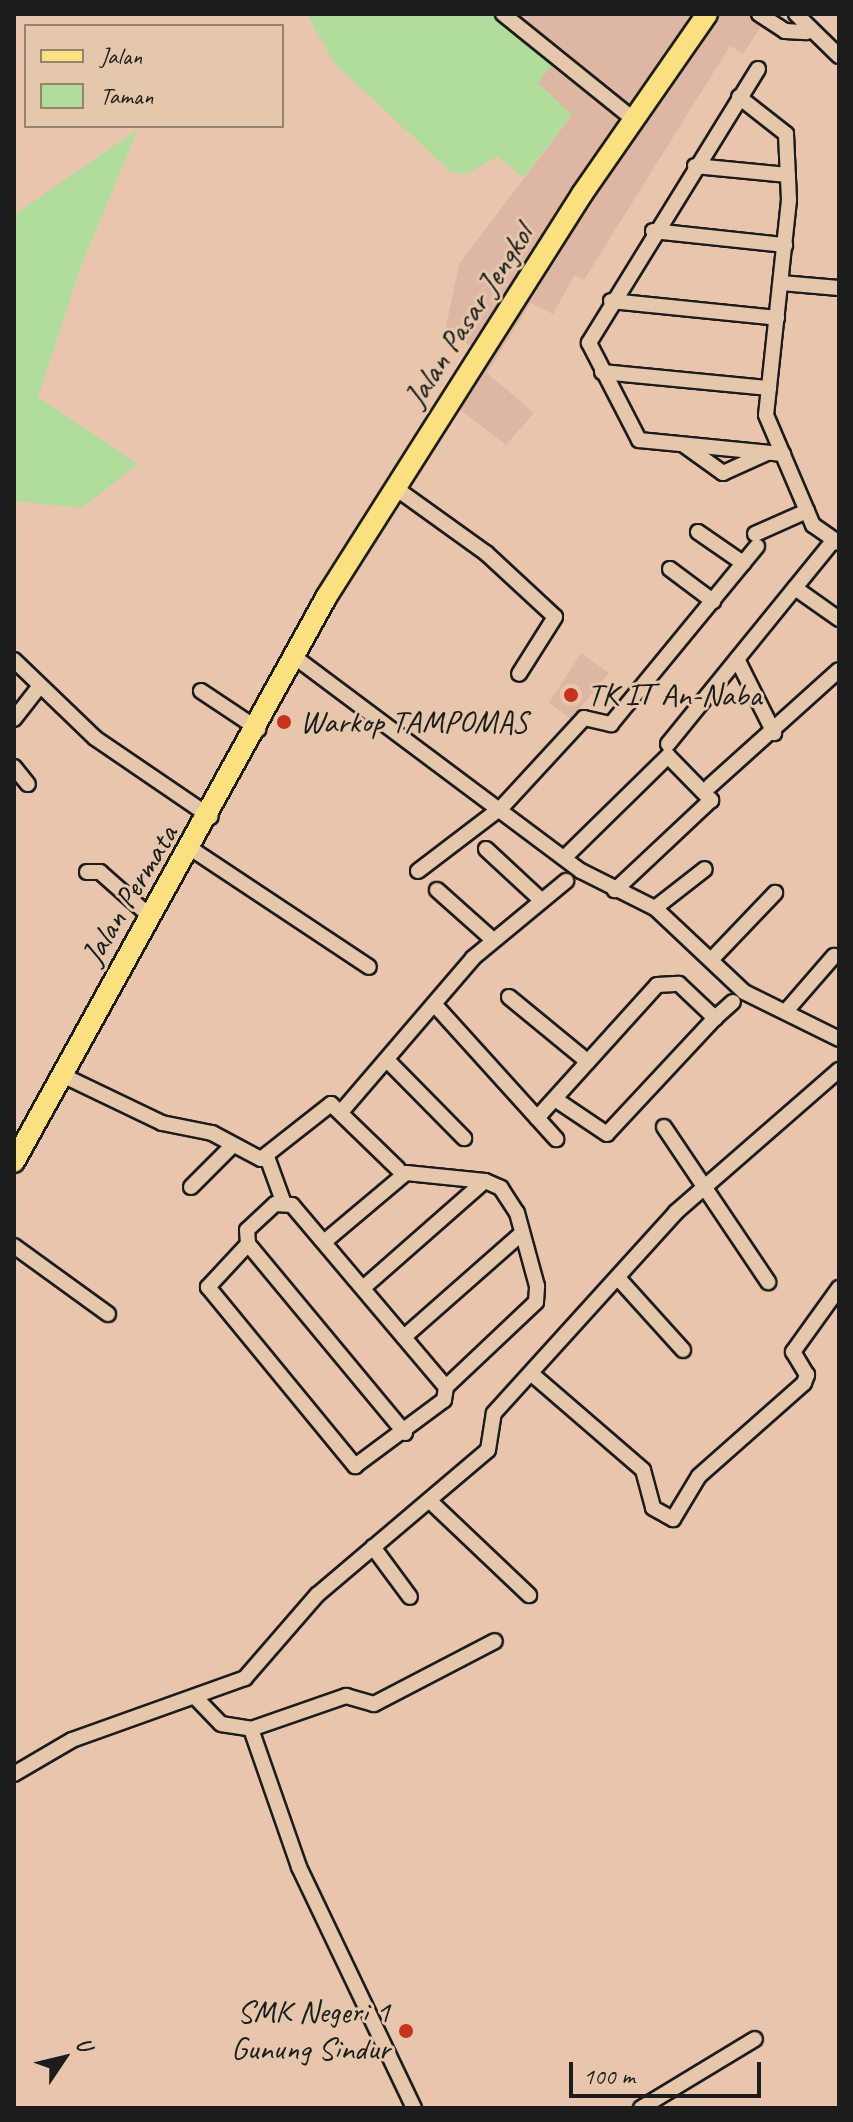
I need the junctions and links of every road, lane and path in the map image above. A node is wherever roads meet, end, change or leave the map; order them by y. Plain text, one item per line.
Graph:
1 (503, 14) edge
2 (707, 14) edge
3 (759, 14) edge
4 (796, 14) edge
5 (807, 32) junction
6 (839, 56) edge
7 (758, 69) dead end
8 (739, 97) junction
9 (632, 118) junction
10 (695, 166) junction
11 (788, 175) junction
12 (653, 231) junction
13 (785, 245) junction
14 (781, 283) junction
15 (839, 288) edge
16 (611, 301) junction
17 (777, 318) junction
18 (602, 372) junction
19 (769, 388) junction
20 (683, 444) junction
21 (767, 453) junction
22 (783, 454) junction
23 (394, 487) junction
24 (807, 511) junction
25 (698, 532) dead end
26 (837, 542) edge
27 (743, 563) junction
28 (670, 569) dead end
29 (795, 588) junction
30 (713, 601) junction
31 (839, 619) edge
32 (296, 658) junction
33 (737, 659) junction
34 (14, 660) edge
35 (839, 670) edge
36 (519, 674) dead end
37 (39, 687) junction
38 (201, 691) dead end
39 (14, 719) edge
40 (258, 729) junction
41 (774, 733) junction
42 (668, 744) dead end
43 (14, 767) edge
44 (28, 784) dead end
45 (710, 786) dead end
46 (502, 807) junction
47 (211, 817) junction
48 (486, 849) dead end
49 (193, 850) junction
50 (564, 858) junction
51 (705, 869) dead end
52 (418, 871) dead end
53 (87, 872) dead end
54 (566, 881) dead end
55 (437, 890) dead end
56 (615, 890) junction
57 (775, 893) dead end
58 (540, 899) junction
59 (655, 908) junction
60 (152, 918) junction
61 (492, 939) junction
62 (834, 956) dead end
63 (711, 960) junction
64 (369, 967) dead end
65 (509, 997) dead end
66 (733, 1002) dead end
67 (435, 1005) junction
68 (787, 1010) junction
69 (715, 1018) junction
70 (839, 1039) edge
71 (387, 1060) junction
72 (588, 1062) junction
73 (839, 1070) edge
74 (62, 1075) junction
75 (555, 1099) junction
76 (342, 1111) junction
77 (537, 1118) junction
78 (664, 1127) dead end
79 (464, 1138) dead end
80 (556, 1139) dead end
81 (233, 1145) junction
82 (267, 1157) junction
83 (14, 1162) edge
84 (398, 1169) dead end
85 (485, 1181) junction
86 (705, 1186) junction
87 (191, 1187) dead end
88 (283, 1201) junction
89 (522, 1233) junction
90 (324, 1242) junction
91 (248, 1244) junction
92 (14, 1246) edge
93 (618, 1278) junction
94 (768, 1282) dead end
95 (363, 1288) junction
96 (839, 1288) edge
97 (108, 1314) dead end
98 (404, 1337) junction
99 (683, 1350) dead end
100 (533, 1375) junction
101 (446, 1387) junction
102 (405, 1433) junction
103 (432, 1503) junction
104 (373, 1547) junction
105 (529, 1595) dead end
106 (410, 1597) dead end
107 (495, 1641) dead end
108 (195, 1697) junction
109 (251, 1729) junction
110 (14, 1774) edge
111 (755, 2039) dead end
112 (651, 2105) edge
113 (414, 2108) edge

1 - 9 street
2 - 9 main road, Jalan Pasar Jengkol
3 - 5 street
4 - 5 street
5 - 6 street
7 - 8 street
8 - 10 street
8 - 11 street
9 - 23 main road, Jalan Pasar Jengkol
10 - 11 street
10 - 12 street
11 - 13 street
12 - 13 street
12 - 16 street
13 - 14 street
14 - 15 street
14 - 17 street
16 - 17 street
16 - 18 street
17 - 19 street
18 - 19 street
18 - 20 street
19 - 22 street
20 - 21 street
20 - 21 street
21 - 22 street
22 - 24 street
23 - 32 main road, Jalan Pasar Jengkol
23 - 36 street
24 - 26 street
24 - 27 street
25 - 27 street
26 - 29 street
27 - 30 street
28 - 30 street
29 - 31 street
29 - 33 street
30 - 46 street
32 - 40 main road, Jalan Permata
32 - 46 street
33 - 41 street
33 - 42 street
34 - 37 street
35 - 41 street
37 - 39 street
37 - 47 street
38 - 40 street
40 - 47 main road, Jalan Permata
41 - 45 street
43 - 44 street
46 - 50 street
46 - 52 street
47 - 49 main road, Jalan Permata
48 - 58 street
49 - 60 main road, Jalan Permata
49 - 64 street
50 - 56 street
50 - 56 street
51 - 59 street
53 - 60 street
54 - 58 street
55 - 61 street
56 - 59 street
57 - 63 street
58 - 61 street
59 - 63 street
60 - 74 main road, Jalan Permata
61 - 67 street
62 - 68 street
63 - 68 street
65 - 72 street
66 - 69 street
67 - 71 street
67 - 77 street
68 - 70 street
69 - 72 street
69 - 75 street
71 - 76 street
71 - 79 street
72 - 75 street
73 - 86 street
74 - 81 street
74 - 83 main road, Jalan Permata
75 - 77 street
76 - 82 street
76 - 84 street
77 - 80 street
78 - 86 street
81 - 82 street
81 - 87 street
82 - 88 street
85 - 89 street
85 - 90 street
85 - 95 street
86 - 93 street
86 - 94 street
88 - 90 street
88 - 91 street
89 - 98 street
89 - 101 street
90 - 95 street
91 - 102 street
91 - 102 street
92 - 97 street
93 - 99 street
93 - 100 street
95 - 98 street
96 - 100 street
98 - 101 street
100 - 103 street
101 - 102 street
103 - 104 street
103 - 105 street
104 - 106 street
104 - 108 street
107 - 109 street
108 - 109 street
108 - 110 street
109 - 113 street
111 - 112 street

